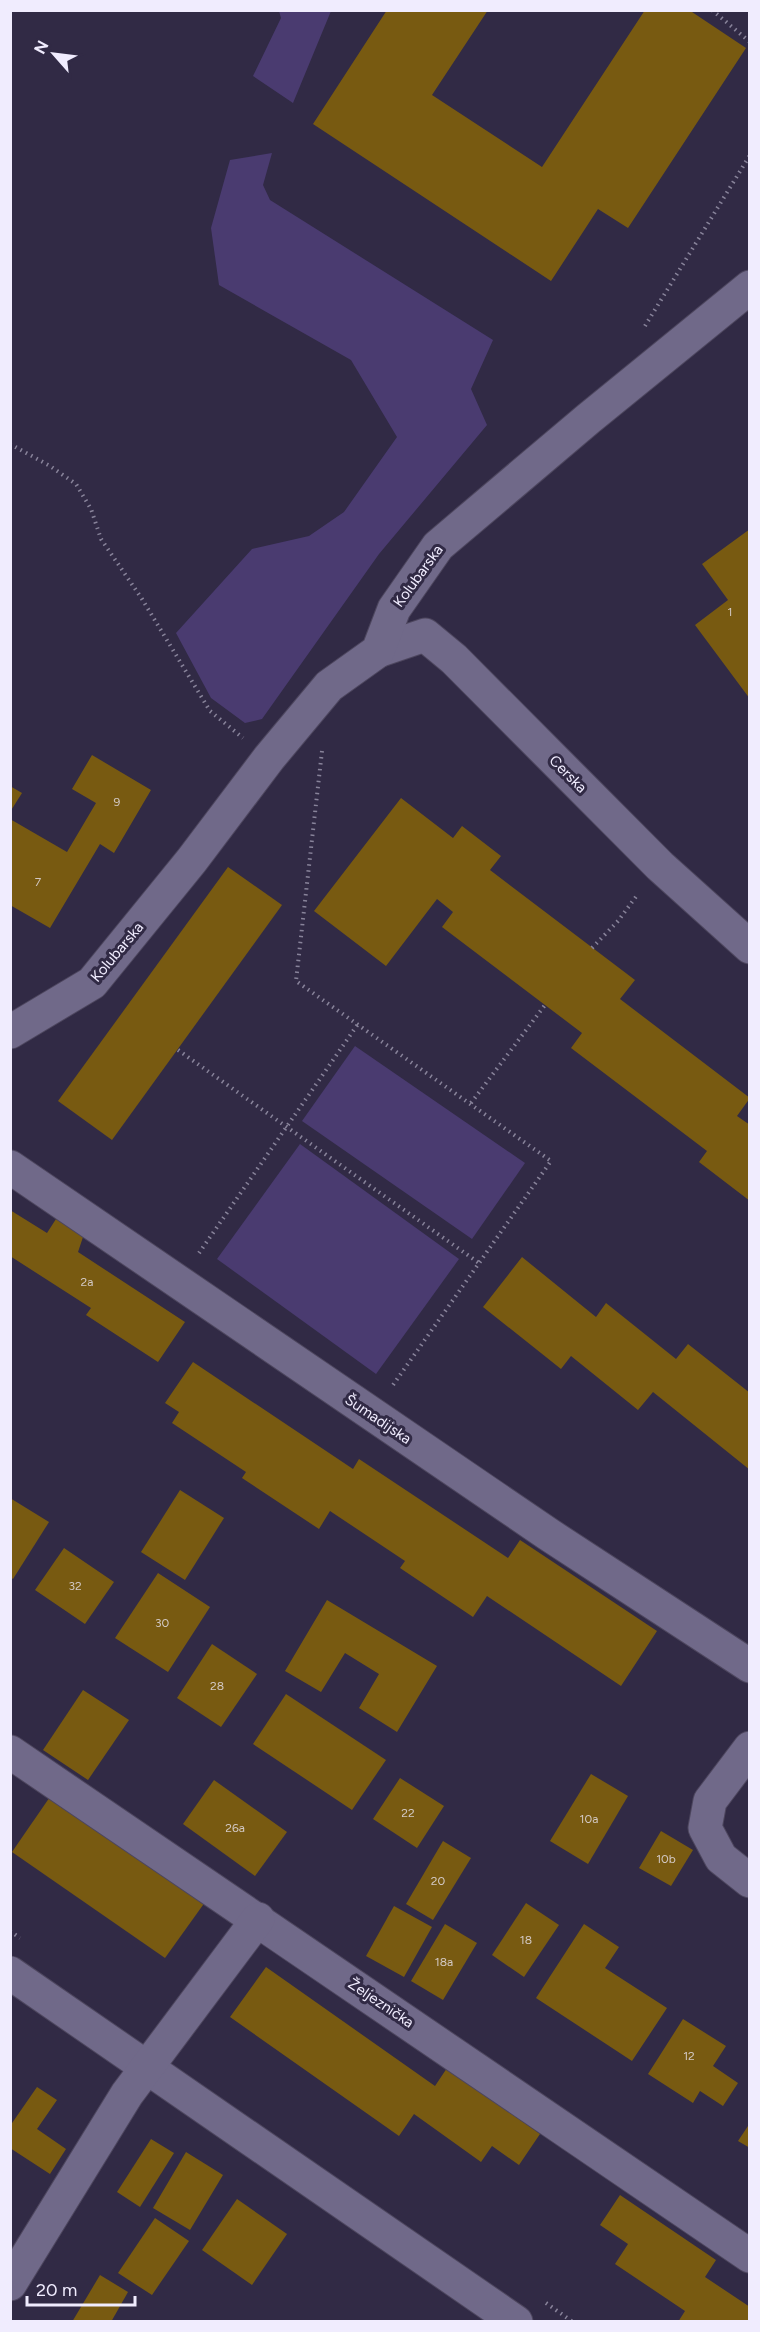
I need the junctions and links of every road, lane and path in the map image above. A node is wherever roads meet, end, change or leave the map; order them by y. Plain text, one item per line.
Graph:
1 (712, 10) edge
2 (750, 42) edge
3 (750, 155) edge
4 (750, 287) edge
5 (644, 328) dead end
6 (10, 444) edge
7 (378, 651) junction
8 (322, 745) dead end
9 (269, 758) junction
10 (660, 866) junction
11 (750, 946) edge
12 (592, 948) dead end
13 (545, 1005) dead end
14 (358, 1024) junction
15 (10, 1032) edge
16 (178, 1050) dead end
17 (471, 1103) junction
18 (287, 1125) junction
19 (10, 1167) edge
20 (198, 1254) dead end
21 (479, 1263) junction
22 (389, 1390) dead end
23 (750, 1666) edge
24 (750, 1748) edge
25 (10, 1752) edge
26 (750, 1881) edge
27 (258, 1919) junction
28 (10, 1973) edge
29 (147, 2066) junction
30 (750, 2256) edge
31 (10, 2284) edge
32 (516, 2322) edge

1 - 2 path
3 - 5 path
4 - 7 street, Kolubarska
6 - 9 path
7 - 9 street, Kolubarska
7 - 10 street, Cerska
8 - 14 path
9 - 15 street, Kolubarska
10 - 11 street, Cerska
10 - 12 path
13 - 17 path
14 - 17 path
14 - 18 path
16 - 18 path
17 - 21 path
18 - 20 path
18 - 21 path
19 - 23 street, Šumadijska
21 - 22 path
24 - 26 street
25 - 27 street, Željeznička
27 - 29 street
27 - 30 street, Željeznička
28 - 29 street
29 - 31 street
29 - 32 street

